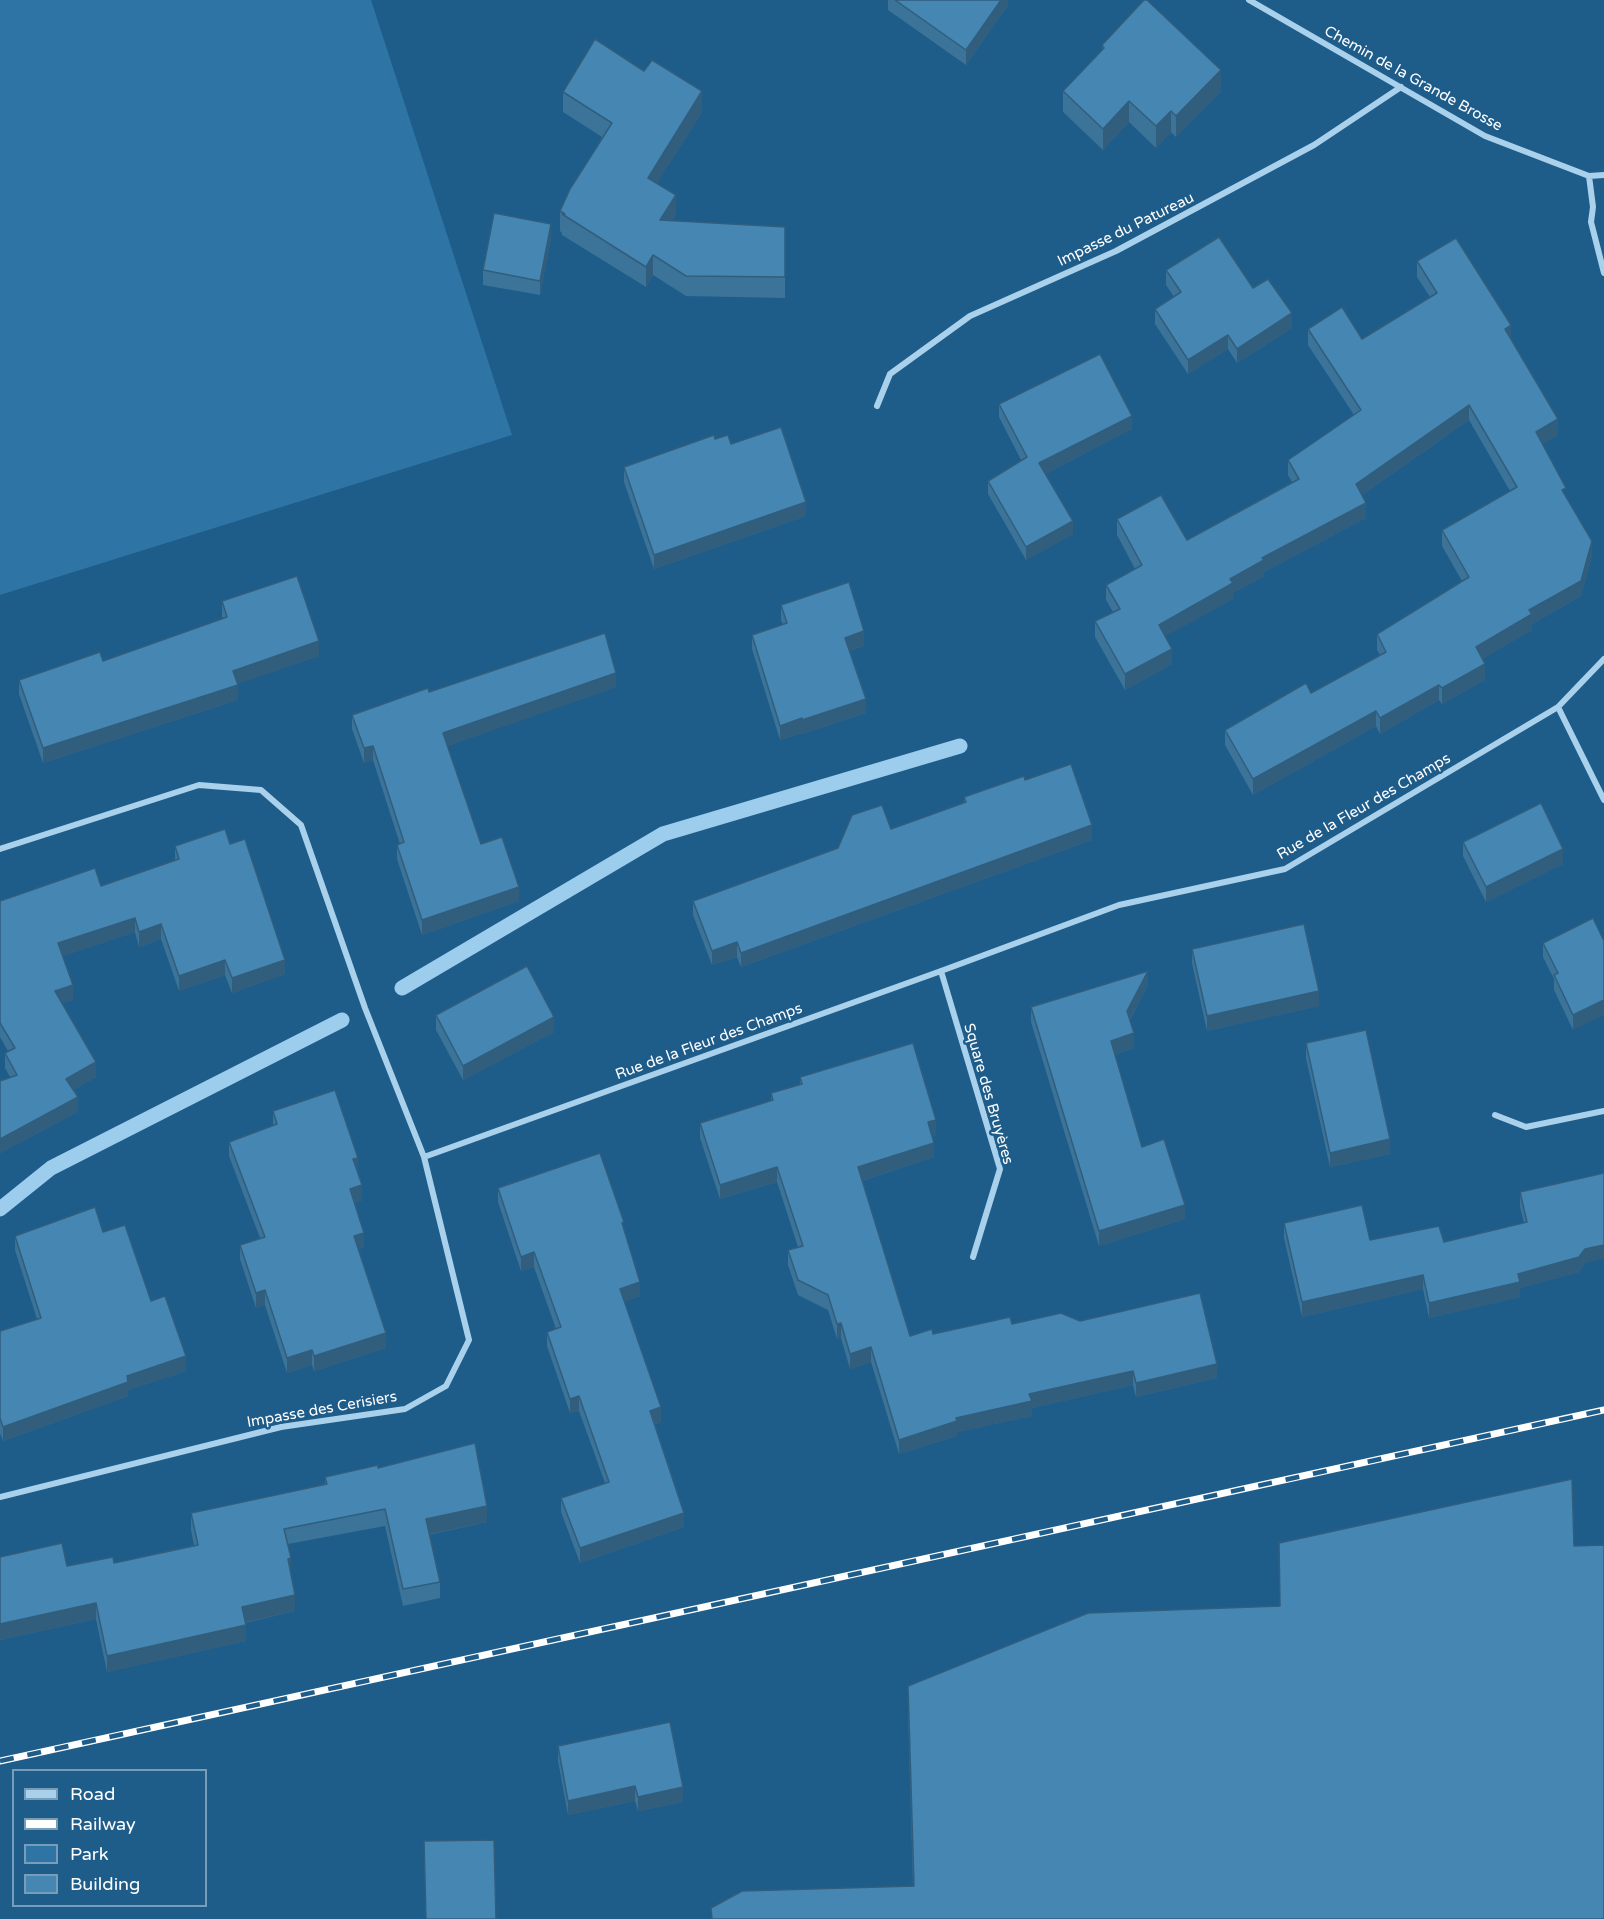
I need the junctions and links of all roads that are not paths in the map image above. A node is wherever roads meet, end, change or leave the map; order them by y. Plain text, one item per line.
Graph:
1 (1249, 0) edge
2 (1401, 87) junction
3 (1604, 175) edge
4 (1589, 176) junction
5 (1604, 273) edge
6 (877, 406) dead end
7 (1604, 659) edge
8 (1558, 707) junction
9 (1604, 800) edge
10 (0, 849) edge
11 (940, 971) junction
12 (1604, 1111) edge
13 (1495, 1115) dead end
14 (424, 1157) junction
15 (973, 1257) dead end
16 (0, 1497) edge

1 - 2 street, Chemin de la Grande Brosse
2 - 4 street, Chemin de la Grande Brosse
2 - 6 street, Impasse du Patureau
3 - 4 street, Chemin de la Grande Brosse
4 - 5 street
7 - 8 street, Rue de la Fleur des Champs
8 - 9 street
8 - 11 street, Rue de la Fleur des Champs
10 - 14 street
11 - 14 street, Rue de la Fleur des Champs
11 - 15 street, Square des Bruyères
12 - 13 street
14 - 16 street, Impasse des Cerisiers

